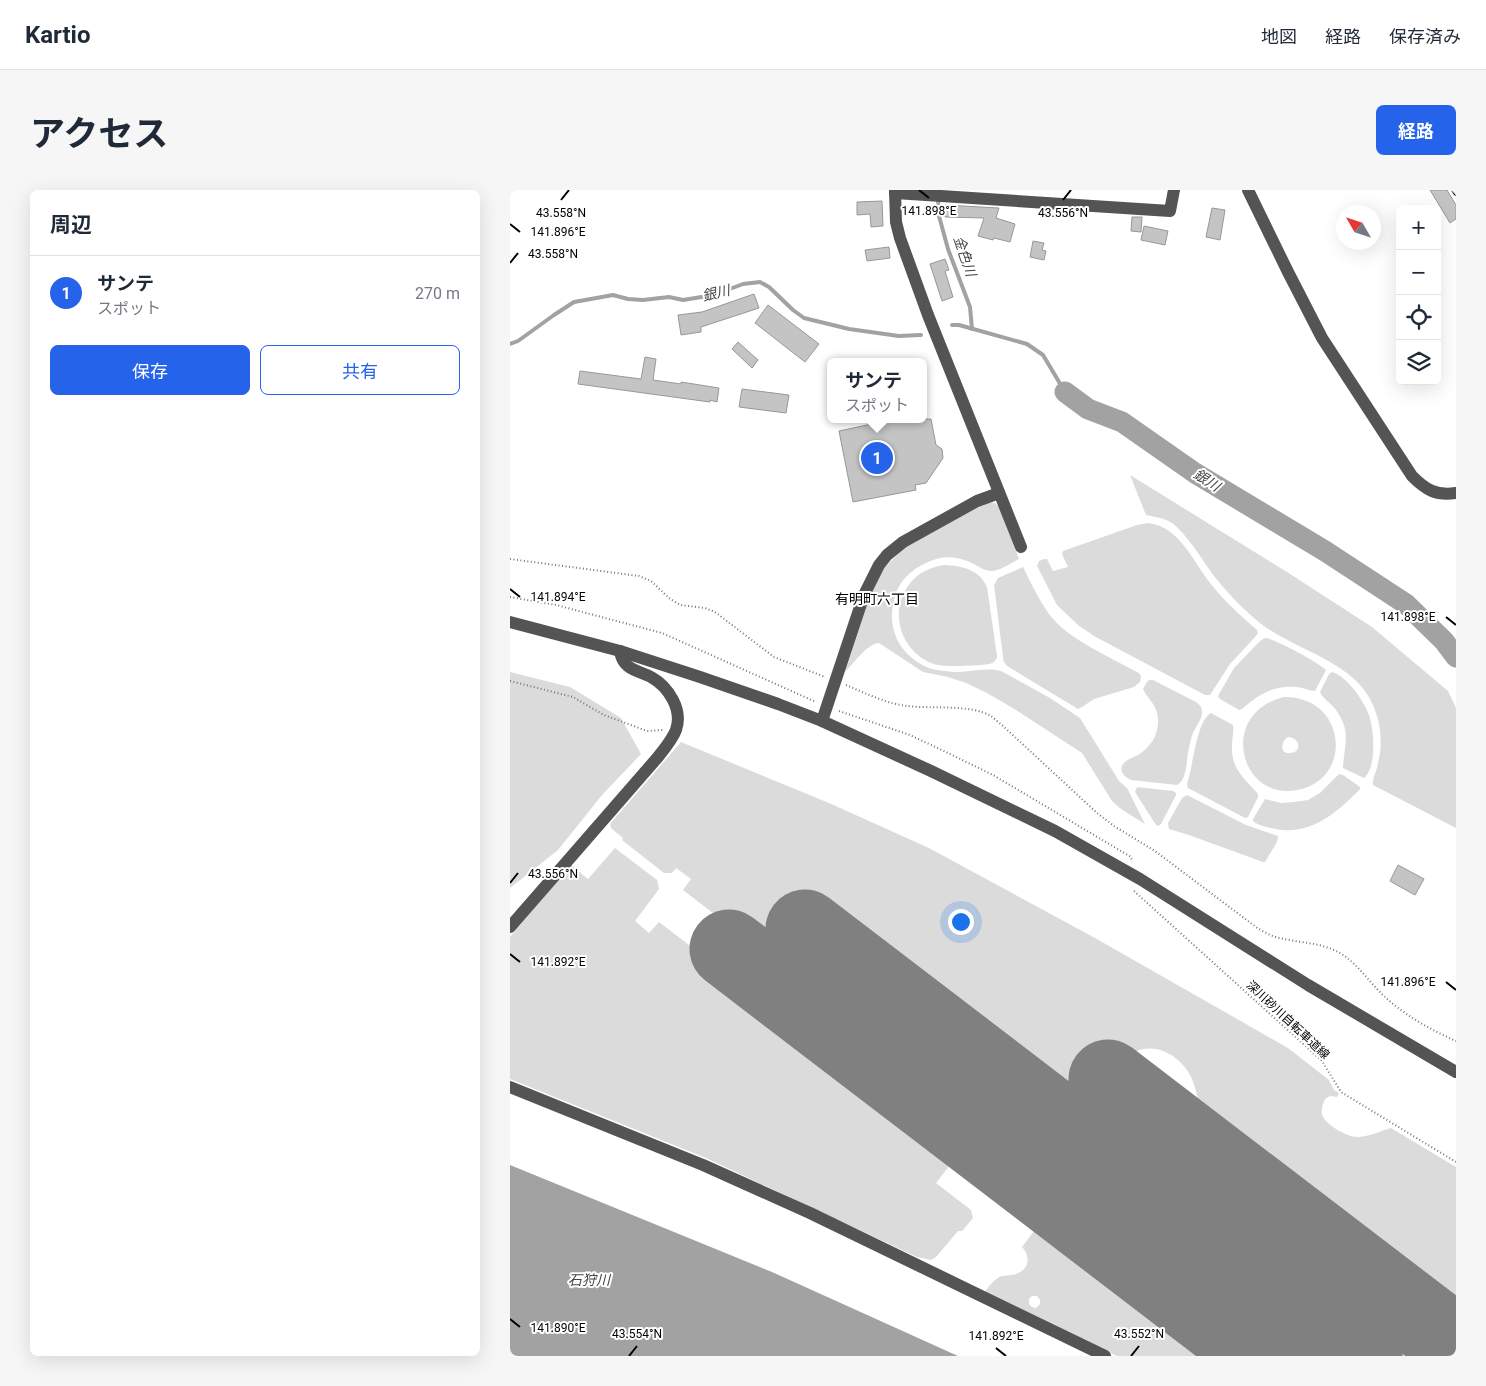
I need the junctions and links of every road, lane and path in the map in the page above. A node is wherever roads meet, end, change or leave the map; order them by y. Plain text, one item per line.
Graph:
1 (1174, 190) edge
2 (1248, 190) edge
3 (895, 191) edge
4 (999, 493) junction
5 (1456, 493) edge
6 (1021, 547) dead end
7 (510, 559) edge
8 (510, 622) edge
9 (620, 651) junction
10 (510, 681) edge
11 (836, 682) junction
12 (822, 721) junction
13 (677, 728) junction
14 (1133, 890) dead end
15 (510, 927) edge
16 (1456, 1041) edge
17 (1456, 1072) edge
18 (510, 1087) edge
19 (1456, 1162) edge
20 (1105, 1356) edge

1 - 3 street
2 - 5 street
3 - 4 street
4 - 6 street
4 - 11 street
7 - 11 path
8 - 9 street
9 - 12 street
9 - 13 street
10 - 13 path
11 - 12 street
11 - 16 path
12 - 17 street
13 - 15 street
14 - 19 path, 深川砂川自転車道線
18 - 20 street

